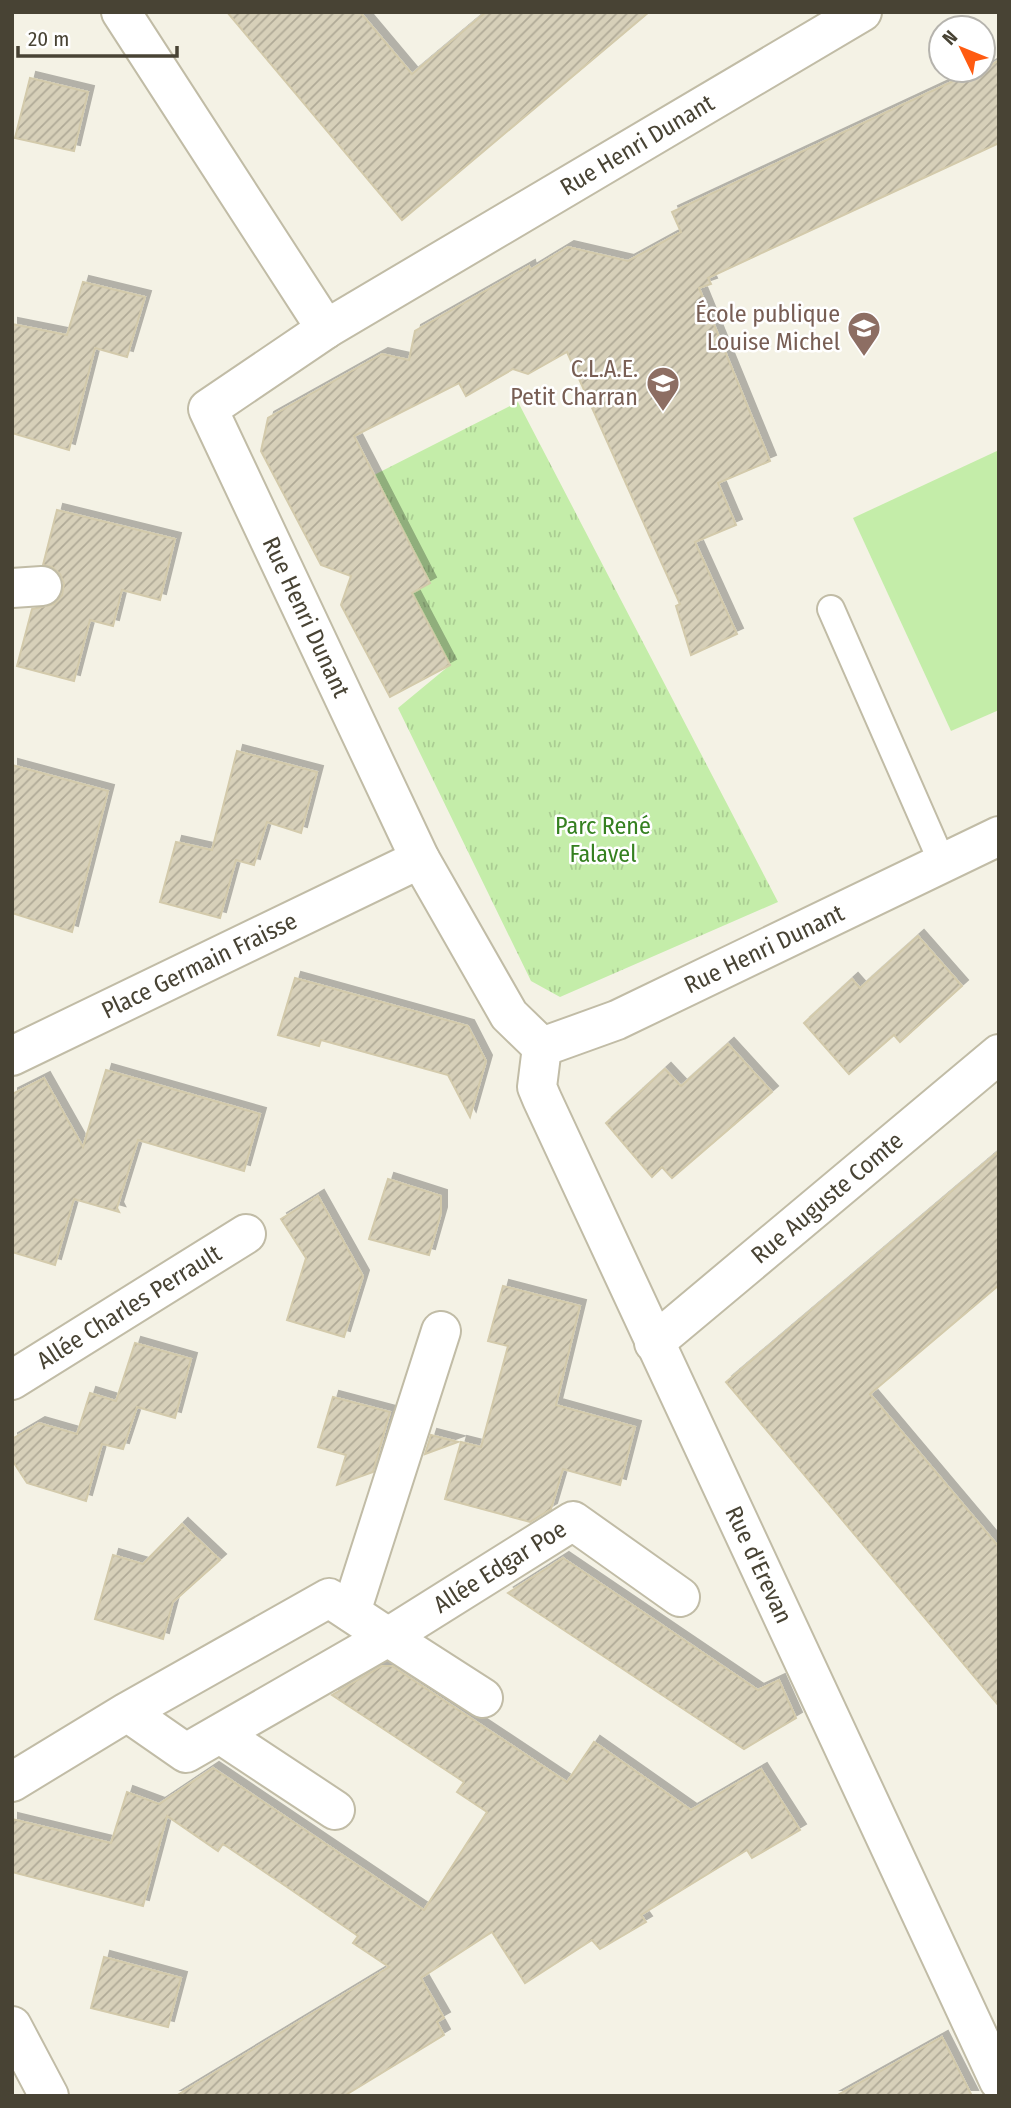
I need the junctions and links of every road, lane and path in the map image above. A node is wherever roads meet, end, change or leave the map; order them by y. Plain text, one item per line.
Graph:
1 (121, 12) edge
2 (862, 12) edge
3 (326, 329) junction
4 (831, 609) dead end
5 (999, 836) edge
6 (420, 859) junction
7 (942, 862) junction
8 (542, 1047) junction
9 (999, 1054) edge
10 (12, 1056) edge
11 (246, 1234) dead end
12 (441, 1331) dead end
13 (653, 1343) junction
14 (12, 1380) edge
15 (680, 1597) dead end
16 (351, 1612) junction
17 (387, 1637) junction
18 (483, 1698) dead end
19 (127, 1712) junction
20 (220, 1734) junction
21 (12, 1782) edge
22 (335, 1810) dead end
23 (12, 2026) edge
24 (999, 2081) edge
25 (49, 2096) edge

1 - 3 street
2 - 3 street, Rue Henri Dunant
3 - 6 street, Rue Henri Dunant
4 - 7 lane
5 - 7 street, Rue Henri Dunant
6 - 8 street, Rue Henri Dunant
6 - 10 street, Place Germain Fraisse
7 - 8 street, Rue Henri Dunant
8 - 13 street, Rue d'Erevan
9 - 13 street, Rue Auguste Comte
11 - 14 street, Allée Charles Perrault
12 - 16 street
13 - 24 street, Rue d'Erevan
15 - 17 street, Allée Edgar Poe
16 - 17 street
16 - 19 street
17 - 18 street
17 - 20 street, Allée Edgar Poe
19 - 20 street, Allée Edgar Poe
19 - 21 street
20 - 22 street
23 - 25 street

